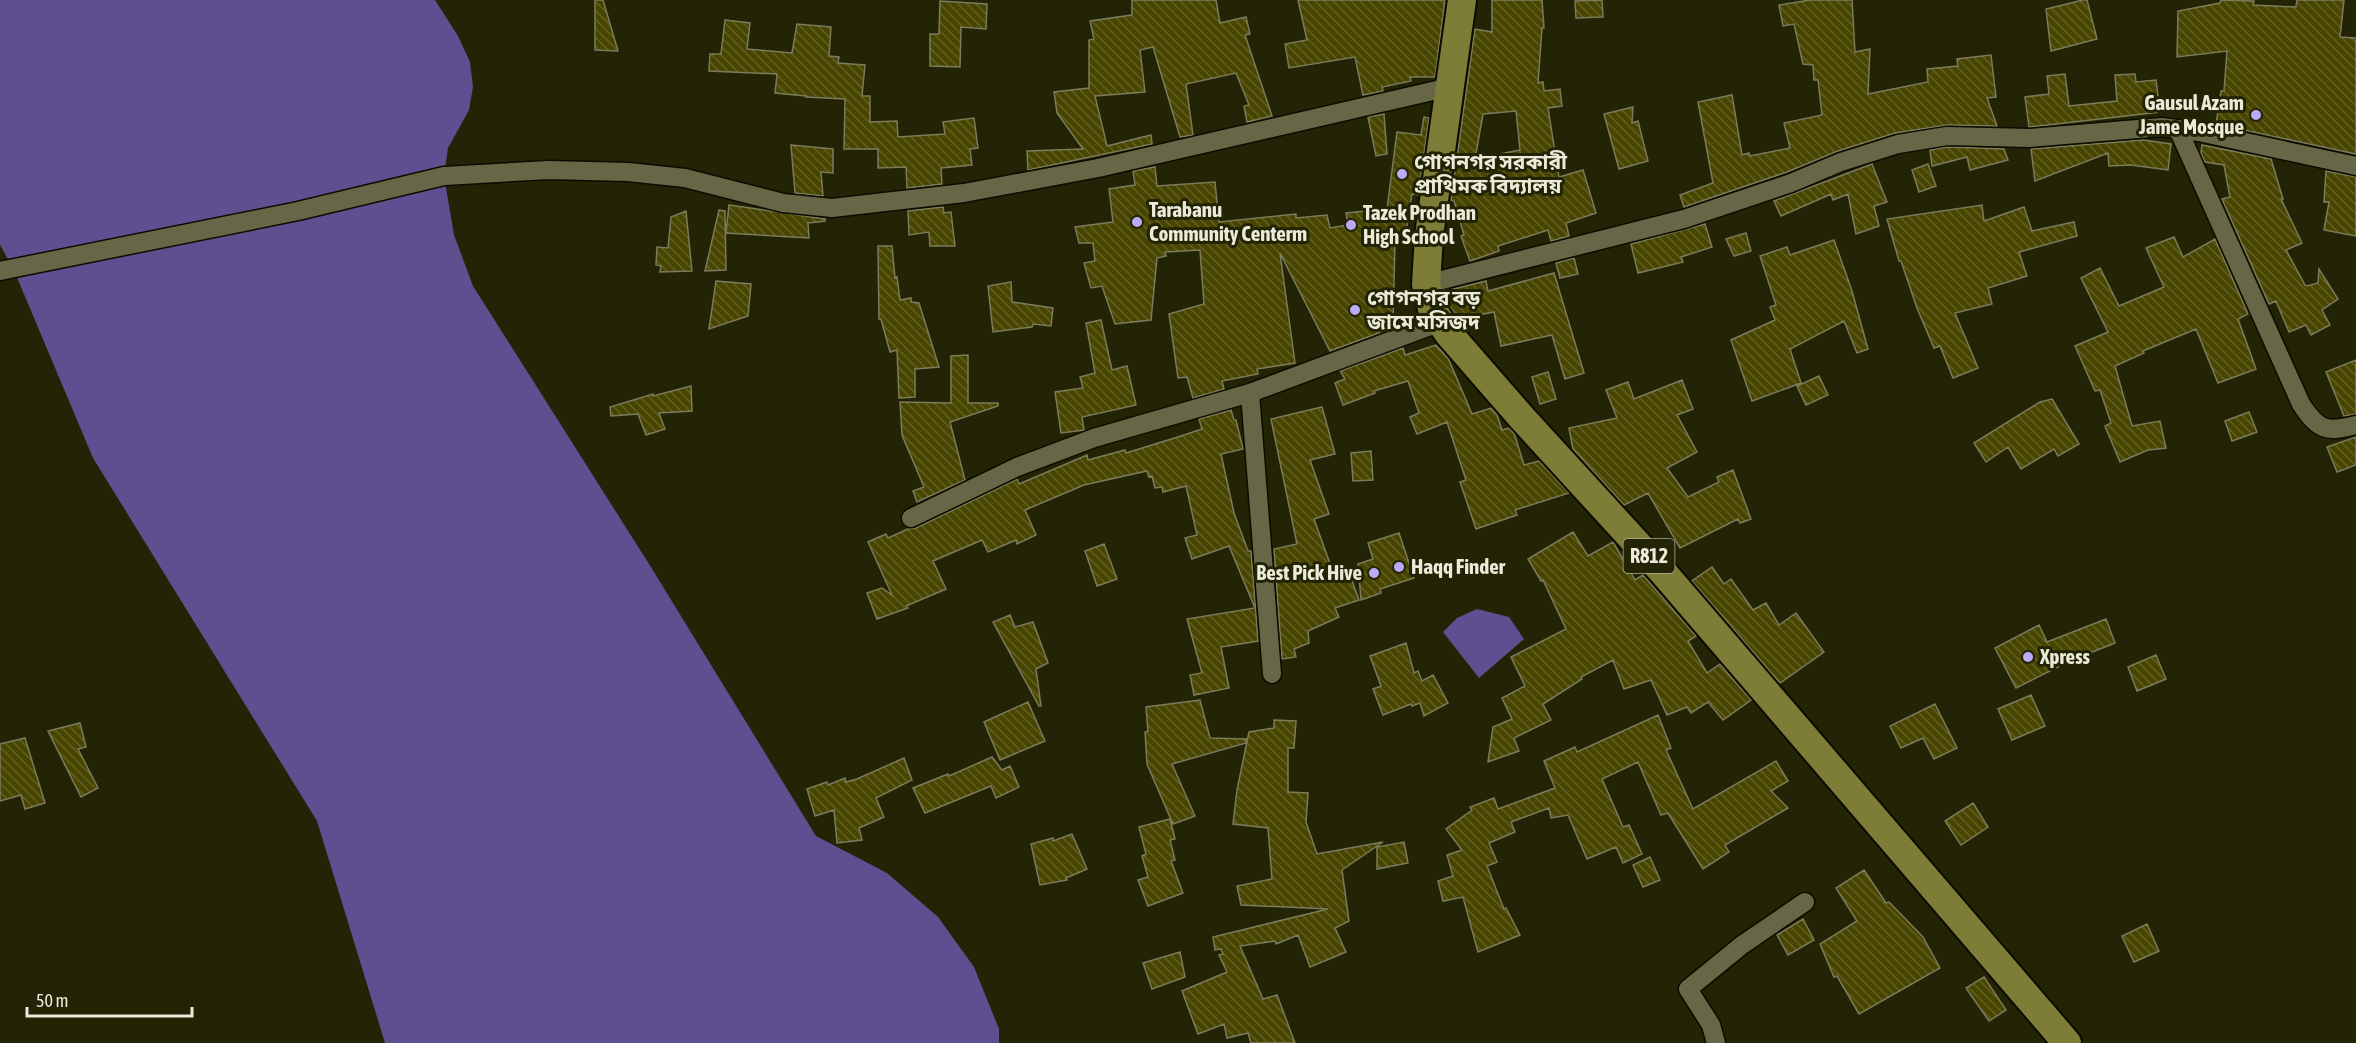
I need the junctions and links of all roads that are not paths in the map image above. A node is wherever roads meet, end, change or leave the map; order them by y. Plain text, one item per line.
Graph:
1 (1462, 0) edge
2 (1450, 87) junction
3 (2178, 129) junction
4 (2356, 166) edge
5 (0, 271) edge
6 (1426, 284) junction
7 (1441, 322) junction
8 (1250, 393) junction
9 (2356, 425) edge
10 (911, 518) dead end
11 (1272, 674) dead end
12 (1805, 902) dead end
13 (1716, 1043) edge
14 (2067, 1043) edge

1 - 2 main road, R812
2 - 5 street
2 - 6 main road, R812
3 - 4 street
3 - 6 street
3 - 9 street
6 - 7 main road, R812
7 - 8 street
7 - 14 main road, R812
8 - 10 street
8 - 11 street
12 - 13 street

